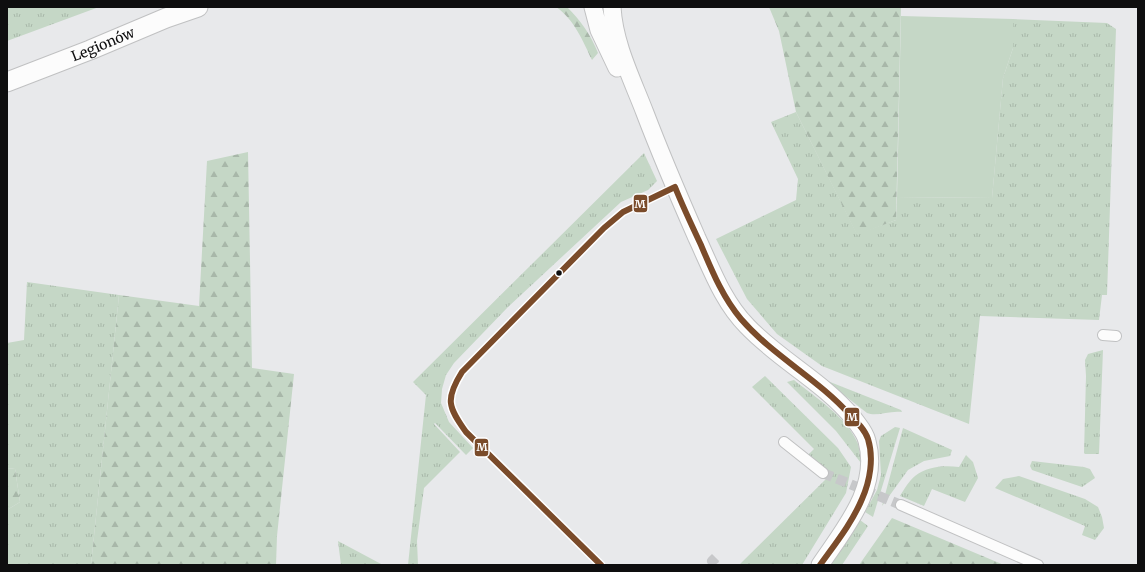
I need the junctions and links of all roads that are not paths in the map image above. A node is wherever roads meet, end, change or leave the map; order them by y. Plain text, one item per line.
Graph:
1 (198, 7) edge
2 (593, 7) edge
3 (612, 7) edge
4 (7, 82) edge
5 (654, 137) junction
6 (1103, 335) dead end
7 (1116, 336) dead end
8 (784, 442) dead end
9 (823, 473) tunnel mouth
10 (901, 505) tunnel mouth
11 (820, 565) edge
12 (1038, 565) edge

1 - 4 main road, Legionów
2 - 5 street
3 - 5 street
5 - 11 street
6 - 7 street
8 - 9 street
10 - 12 street

